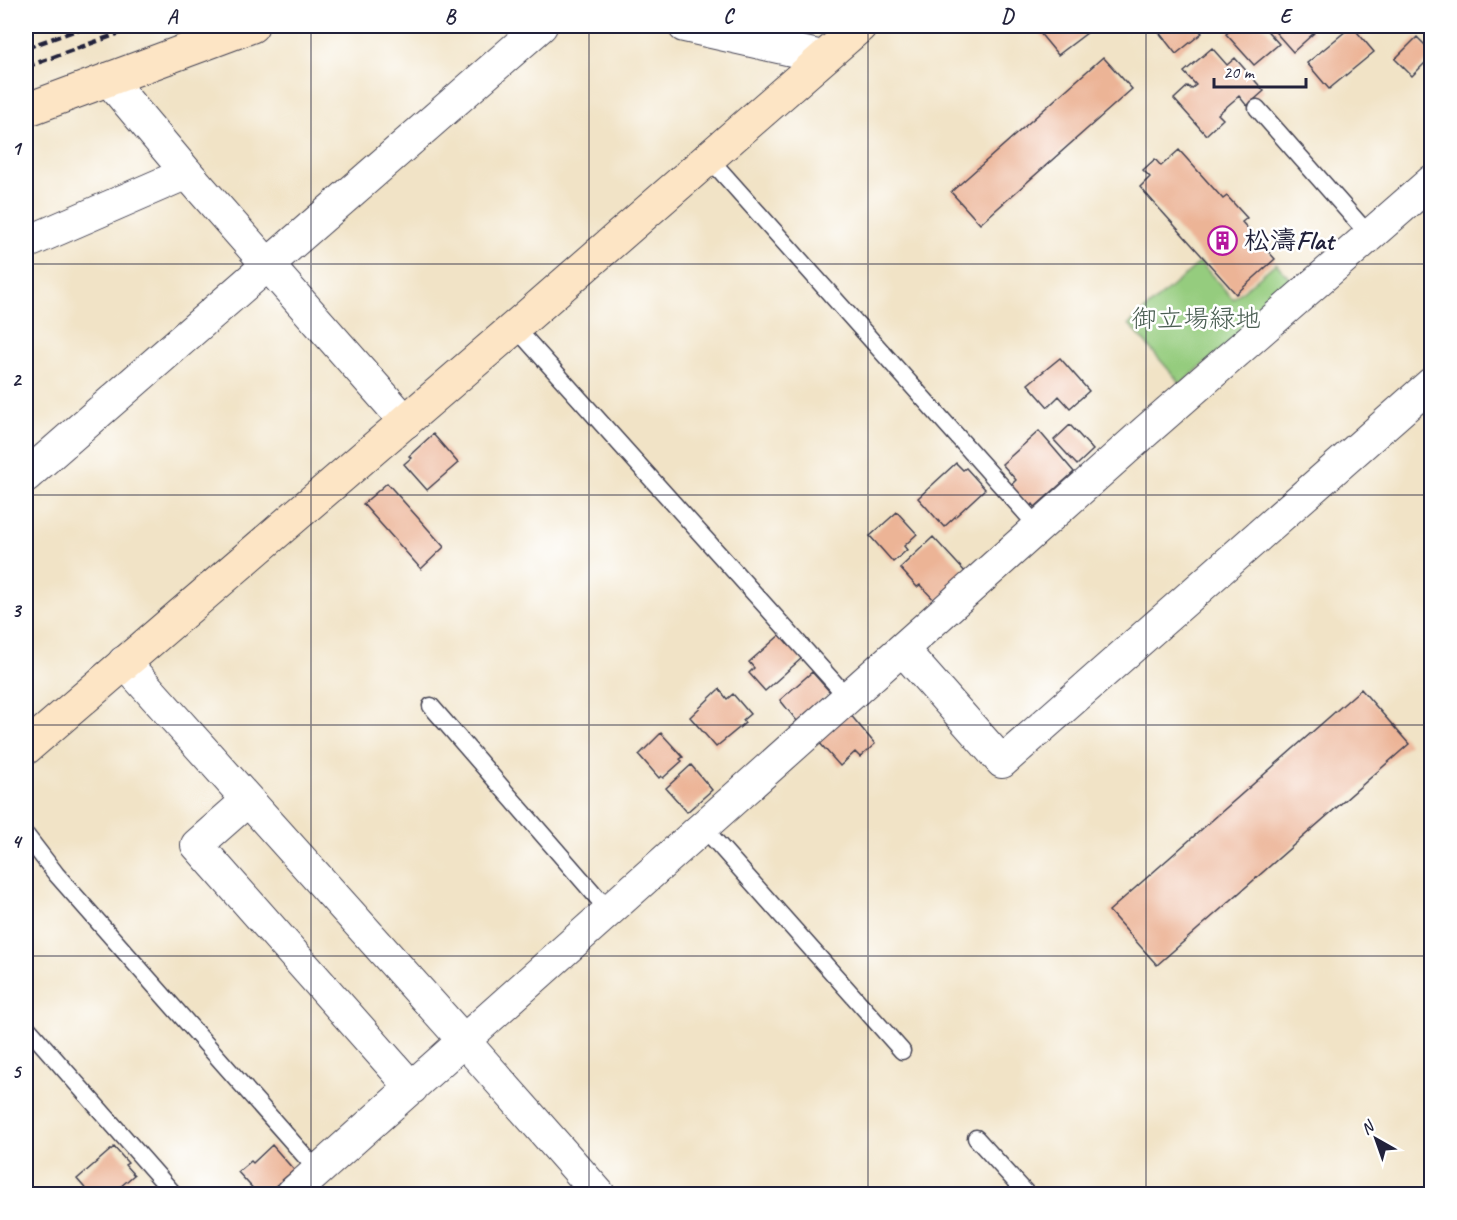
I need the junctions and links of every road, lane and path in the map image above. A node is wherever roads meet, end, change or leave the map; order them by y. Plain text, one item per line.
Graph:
1 (252, 26) edge
2 (541, 26) edge
3 (684, 26) edge
4 (860, 26) edge
5 (823, 57) junction
6 (108, 79) junction
7 (1257, 108) dead end
8 (26, 110) edge
9 (709, 158) junction
10 (187, 173) junction
11 (1431, 181) edge
12 (1370, 235) junction
13 (26, 243) edge
14 (267, 264) junction
15 (515, 327) junction
16 (1431, 383) edge
17 (406, 422) junction
18 (26, 476) edge
19 (1039, 528) junction
20 (903, 650) junction
21 (124, 662) junction
22 (849, 699) junction
23 (431, 706) dead end
24 (27, 743) edge
25 (248, 800) junction
26 (703, 827) junction
27 (26, 835) edge
28 (609, 911) junction
29 (26, 1026) edge
30 (465, 1042) junction
31 (902, 1051) dead end
32 (412, 1088) junction
33 (976, 1138) dead end
34 (318, 1171) junction
35 (174, 1194) edge
36 (292, 1194) edge
37 (598, 1194) edge
38 (1027, 1194) edge

1 - 6 street
2 - 14 street
3 - 5 street
4 - 5 street
5 - 9 street
6 - 8 street
6 - 10 street
7 - 12 lane
9 - 15 street
9 - 19 lane
10 - 13 street
10 - 14 street
11 - 12 street
12 - 19 street
14 - 17 street
14 - 18 street
15 - 17 street
15 - 22 lane
16 - 20 street
17 - 21 street
19 - 20 street
20 - 22 street
21 - 24 street
21 - 25 street
22 - 26 street
23 - 28 lane
25 - 30 street
25 - 32 street
26 - 28 street
26 - 31 lane
27 - 34 lane
28 - 30 street
29 - 35 lane
30 - 32 street
30 - 37 street
32 - 34 street
33 - 38 lane
34 - 36 street

